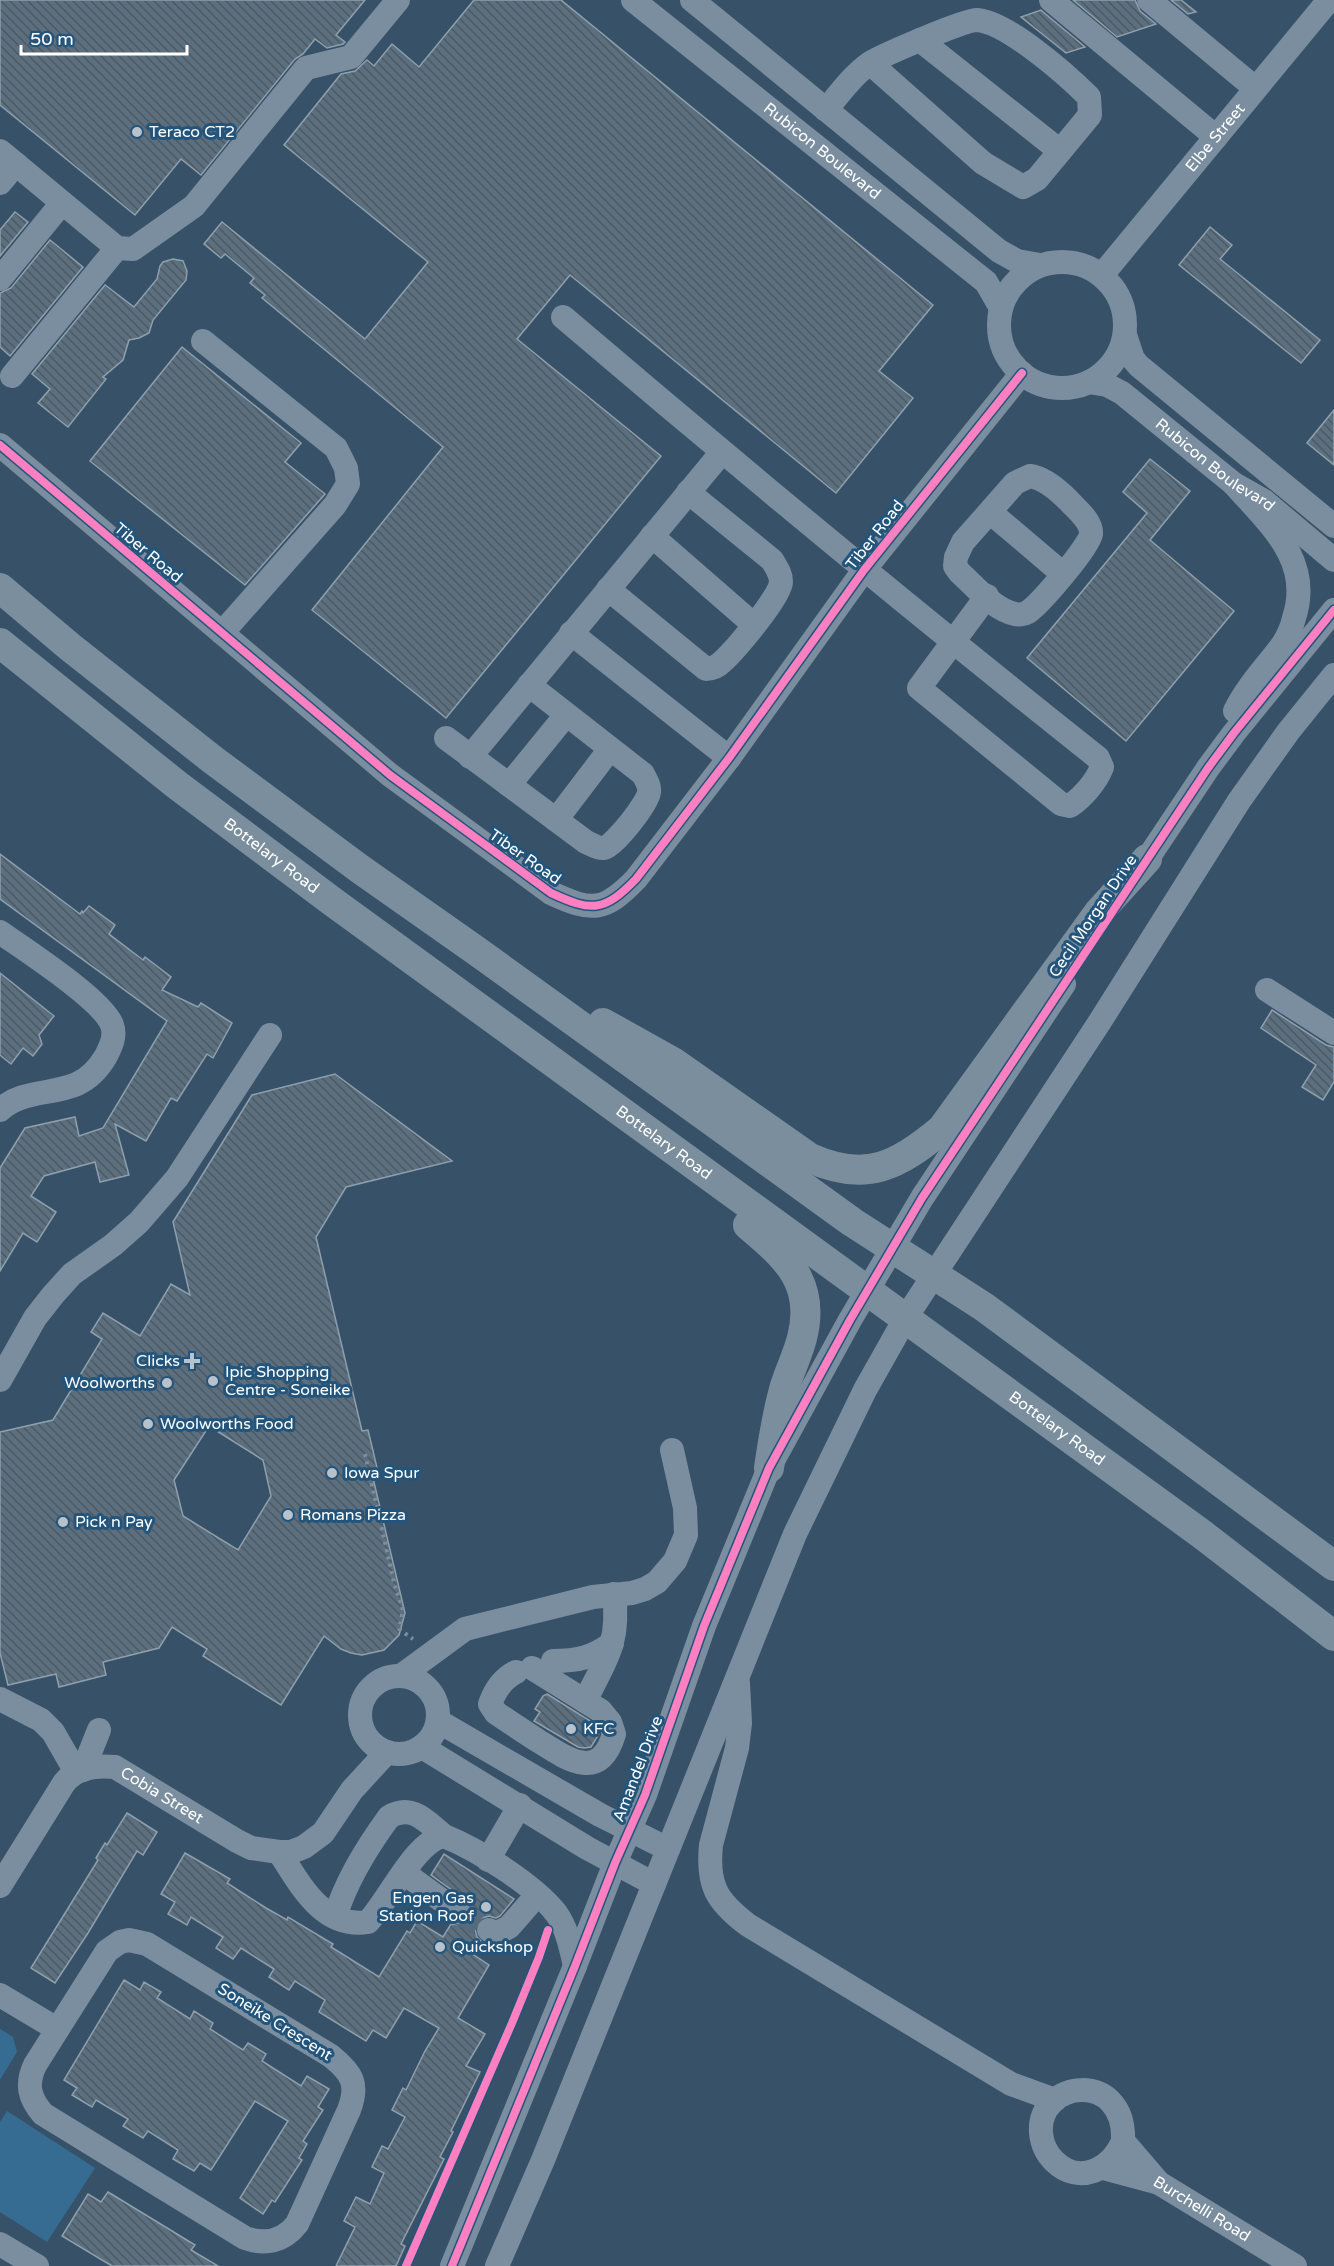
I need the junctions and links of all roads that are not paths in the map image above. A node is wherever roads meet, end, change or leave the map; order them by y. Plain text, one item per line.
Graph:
1 (398, 0) edge
2 (633, 0) edge
3 (692, 0) edge
4 (1051, 0) edge
5 (1149, 0) edge
6 (1329, 0) edge
7 (920, 40) junction
8 (870, 63) junction
9 (1255, 88) junction
10 (826, 110) junction
11 (1216, 137) junction
12 (1060, 151) junction
13 (8, 158) edge
14 (0, 183) edge
15 (62, 202) junction
16 (117, 248) junction
17 (1040, 265) junction
18 (1102, 275) junction
19 (0, 279) edge
20 (1001, 308) junction
21 (563, 317) dead end
22 (1125, 336) junction
23 (204, 341) dead end
24 (1022, 373) junction
25 (12, 376) dead end
26 (1089, 382) junction
27 (0, 445) edge
28 (722, 452) junction
29 (1234, 484) junction
30 (688, 492) junction
31 (990, 512) junction
32 (1334, 526) edge
33 (652, 536) junction
34 (1334, 560) edge
35 (864, 570) junction
36 (1063, 574) junction
37 (0, 588) edge
38 (608, 589) junction
39 (987, 597) junction
40 (1334, 610) edge
41 (753, 624) junction
42 (222, 633) junction
43 (571, 633) junction
44 (0, 643) edge
45 (954, 643) junction
46 (1334, 675) edge
47 (529, 685) junction
48 (566, 715) junction
49 (446, 738) dead end
50 (610, 749) junction
51 (470, 757) junction
52 (729, 758) junction
53 (1208, 768) junction
54 (508, 785) junction
55 (556, 820) junction
56 (1147, 859) junction
57 (0, 932) edge
58 (478, 952) junction
59 (1267, 990) dead end
60 (1334, 1033) edge
61 (270, 1035) dead end
62 (619, 1109) junction
63 (0, 1110) edge
64 (892, 1248) junction
65 (935, 1275) junction
66 (866, 1291) junction
67 (905, 1319) junction
68 (0, 1380) edge
69 (672, 1450) dead end
70 (769, 1468) junction
71 (1334, 1566) edge
72 (614, 1594) junction
73 (1334, 1636) edge
74 (612, 1643) junction
75 (432, 1646) junction
76 (534, 1667) junction
77 (401, 1676) junction
78 (738, 1678) junction
79 (433, 1695) junction
80 (0, 1699) edge
81 (585, 1701) junction
82 (438, 1721) junction
83 (99, 1730) dead end
84 (367, 1737) junction
85 (422, 1747) junction
86 (387, 1752) junction
87 (79, 1771) junction
88 (352, 1790) junction
89 (520, 1805) junction
90 (629, 1830) junction
91 (444, 1836) junction
92 (668, 1848) junction
93 (279, 1852) junction
94 (488, 1860) junction
95 (615, 1863) junction
96 (404, 1873) junction
97 (654, 1884) junction
98 (0, 1886) edge
99 (537, 1895) junction
100 (458, 1912) tunnel mouth
101 (335, 1917) junction
102 (489, 1930) dead end
103 (575, 1966) junction
104 (0, 1995) edge
105 (57, 2029) junction
106 (1054, 2100) junction
107 (1123, 2141) junction
108 (1103, 2168) junction
109 (1159, 2183) junction
110 (0, 2244) edge
111 (37, 2266) edge
112 (452, 2266) edge
113 (497, 2266) edge
114 (1295, 2266) edge

1 - 16 street
2 - 20 street, Rubicon Boulevard
3 - 10 street, Rubicon Boulevard
4 - 11 street
5 - 9 street
6 - 9 street, Elbe Street
7 - 8 street
7 - 12 street
7 - 12 street
8 - 10 street
8 - 12 street
9 - 11 street, Elbe Street
10 - 17 street, Rubicon Boulevard
11 - 18 street, Elbe Street
13 - 14 street
13 - 15 street
15 - 16 street
15 - 19 street
16 - 25 street
17 - 18 street
17 - 20 street
18 - 22 street
20 - 24 street
21 - 28 street
22 - 26 street
22 - 32 street, Rubicon Boulevard
23 - 42 street
24 - 26 street
24 - 35 street, Tiber Road
26 - 29 street, Rubicon Boulevard
27 - 42 street, Tiber Road
28 - 30 street
28 - 35 street
29 - 34 street, Rubicon Boulevard
29 - 53 street
30 - 33 street
30 - 41 street
31 - 36 street
31 - 36 street
31 - 39 street
33 - 38 street
33 - 41 street
35 - 45 street
35 - 52 street, Tiber Road
36 - 39 street
37 - 58 main road
38 - 41 street
38 - 43 street
39 - 45 street
40 - 53 street, Cecil Morgan Drive
42 - 52 street, Tiber Road
43 - 47 street
43 - 52 street
44 - 62 main road, Bottelary Road
45 - 45 street
46 - 65 street
47 - 48 street
47 - 51 street
48 - 50 street
48 - 54 street
49 - 51 street
50 - 55 street
50 - 55 street
51 - 54 street
53 - 56 street, Cecil Morgan Drive
54 - 55 street
56 - 58 main road
56 - 64 street, Cecil Morgan Drive
57 - 63 street
58 - 64 main road
59 - 60 street
61 - 68 street
62 - 66 main road, Bottelary Road
62 - 70 main road
64 - 65 main road
64 - 66 street, Cecil Morgan Drive
65 - 67 street
65 - 71 main road
66 - 67 main road, Bottelary Road
66 - 70 street, Amandel Drive
67 - 73 main road, Bottelary Road
67 - 78 street
69 - 72 street
70 - 90 street, Amandel Drive
72 - 74 street
72 - 75 street
74 - 76 street
74 - 81 street
75 - 77 street
75 - 79 street
76 - 81 street
76 - 81 street
77 - 79 street
77 - 84 street
78 - 92 street
78 - 106 street
79 - 82 street
80 - 87 street
82 - 85 street
82 - 90 street
83 - 87 street
84 - 86 street
84 - 88 street, Cobia Street
85 - 86 street
85 - 89 street
86 - 88 street, Cobia Street
87 - 93 street, Cobia Street
87 - 98 street
88 - 93 street, Cobia Street
89 - 94 street
89 - 95 street
90 - 92 street
90 - 95 street, Amandel Drive
91 - 94 street
91 - 96 street
91 - 101 street
92 - 97 street
93 - 101 street
94 - 99 street
95 - 97 street
95 - 103 street, Amandel Drive
96 - 100 street
96 - 101 street
97 - 113 street
99 - 102 street
99 - 103 street
103 - 112 street, Amandel Drive
104 - 105 street
105 - 105 street, Soneike Crescent
106 - 107 street
106 - 108 street
107 - 108 street
107 - 109 street, Burchelli Road
108 - 109 street
109 - 114 street, Burchelli Road
110 - 111 street

